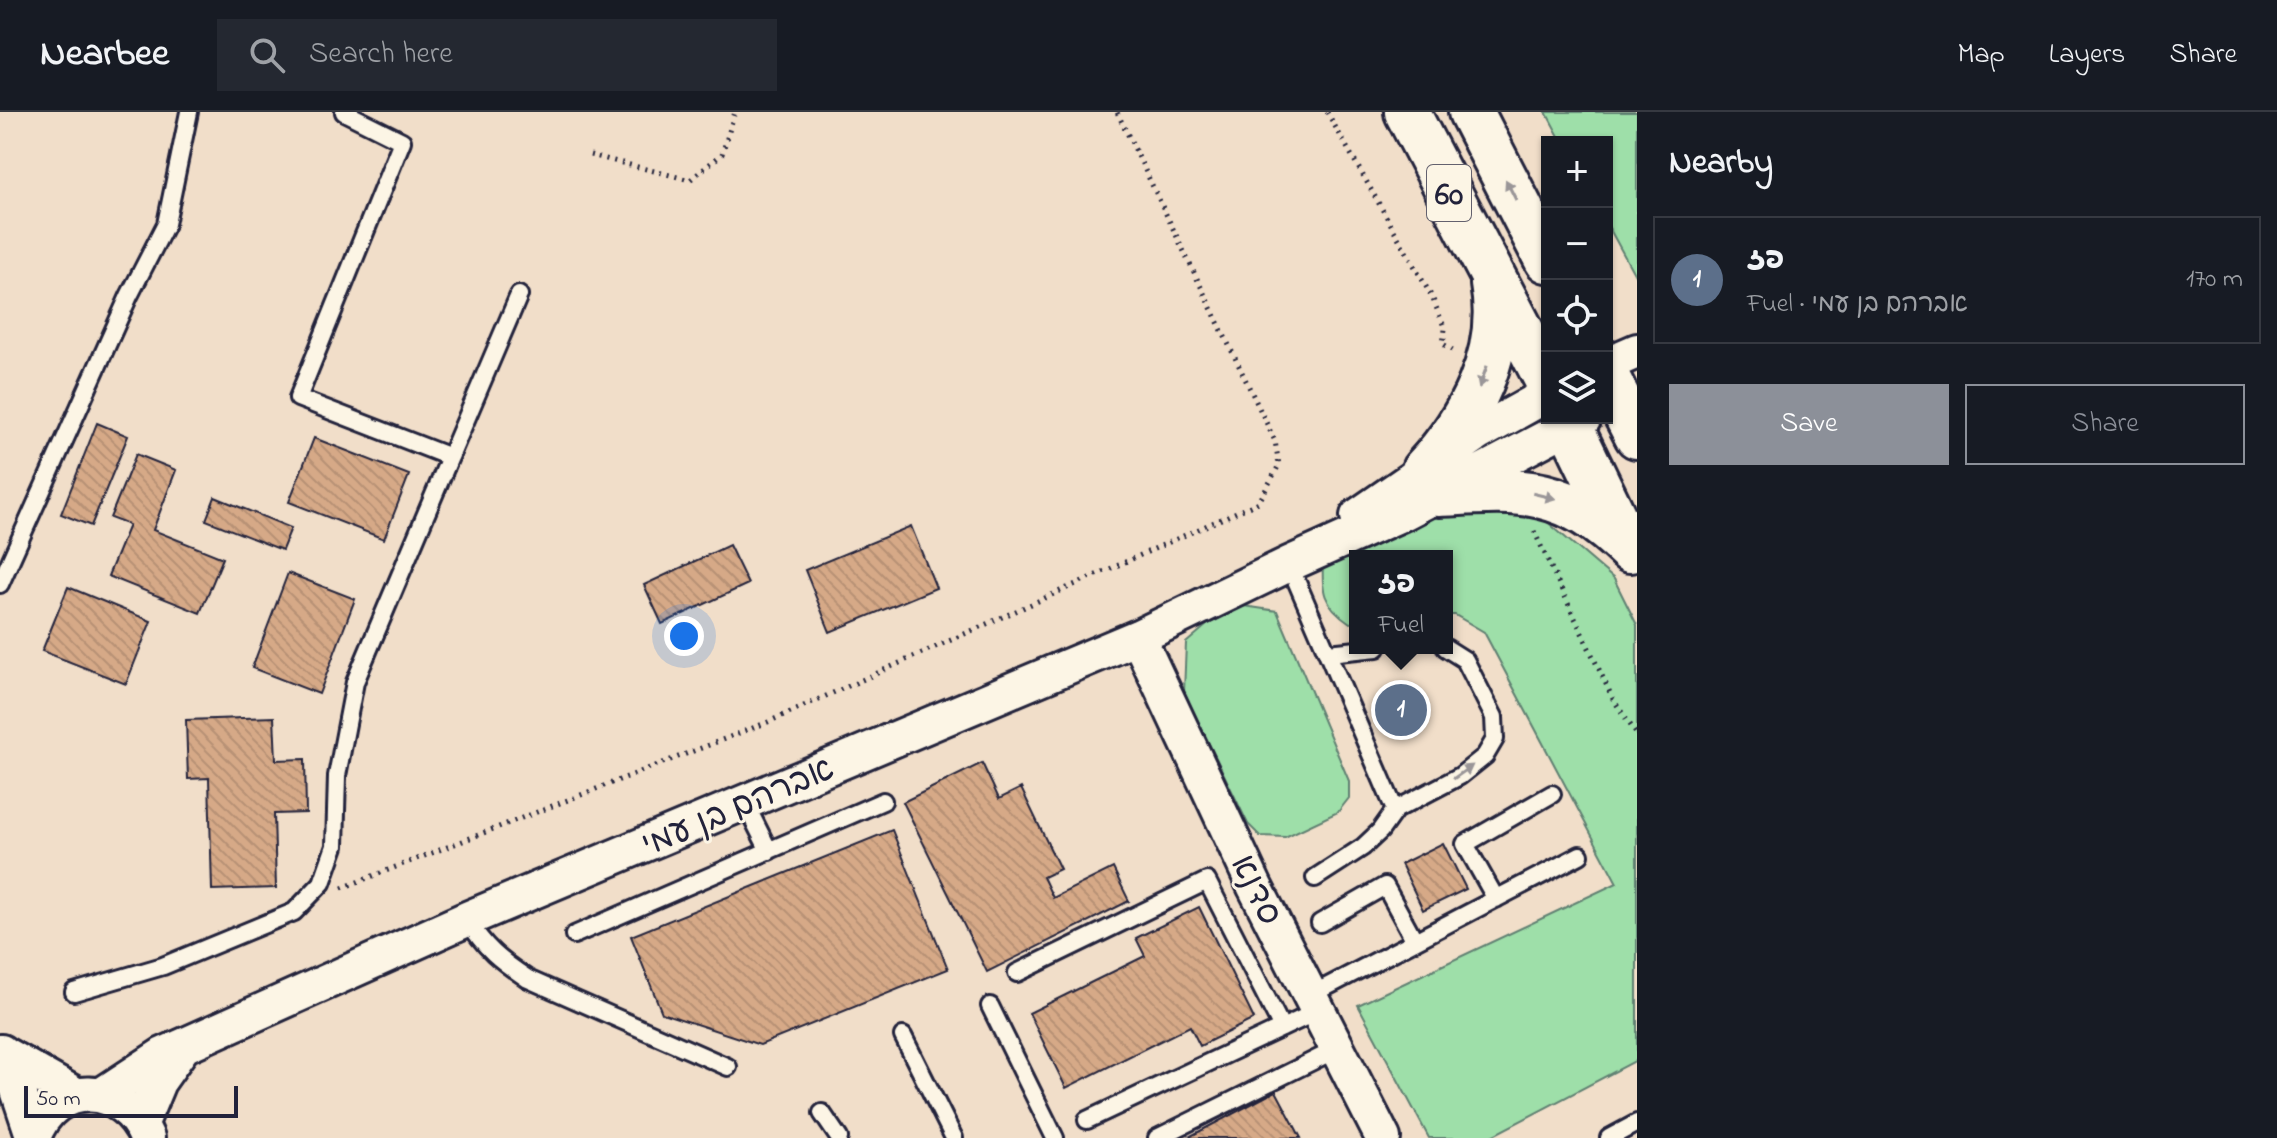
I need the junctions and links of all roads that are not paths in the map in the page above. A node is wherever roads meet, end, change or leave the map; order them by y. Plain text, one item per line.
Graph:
1 (189, 112) edge
2 (344, 112) edge
3 (1407, 112) edge
4 (1471, 112) edge
5 (366, 117) edge
6 (1541, 248) edge
7 (1491, 274) junction
8 (519, 295) dead end
9 (1637, 351) edge
10 (1541, 369) edge
11 (1613, 383) edge
12 (1541, 418) edge
13 (1603, 424) edge
14 (450, 457) junction
15 (1431, 482) junction
16 (1634, 558) edge
17 (1289, 564) junction
18 (0, 584) edge
19 (1138, 637) junction
20 (1349, 651) edge
21 (1453, 652) edge
22 (1328, 653) junction
23 (1552, 794) dead end
24 (744, 801) junction
25 (883, 801) dead end
26 (1395, 810) junction
27 (769, 851) junction
28 (1580, 855) dead end
29 (1315, 878) dead end
30 (1496, 899) junction
31 (467, 919) junction
32 (1320, 923) dead end
33 (574, 935) dead end
34 (1415, 941) junction
35 (1017, 973) dead end
36 (74, 992) dead end
37 (1315, 1003) junction
38 (990, 1006) dead end
39 (1282, 1028) junction
40 (903, 1036) dead end
41 (185, 1045) junction
42 (1337, 1049) junction
43 (6, 1065) edge
44 (728, 1067) dead end
45 (89, 1095) junction
46 (822, 1113) dead end
47 (1087, 1120) dead end
48 (1637, 1123) edge
49 (144, 1130) edge
50 (33, 1137) edge
51 (839, 1138) edge
52 (954, 1138) edge
53 (1055, 1138) edge
54 (1157, 1138) edge
55 (1383, 1138) edge
56 (1609, 1138) edge

1 - 18 lane
2 - 5 lane
3 - 7 highway, 60
6 -> 4 highway, 60
5 - 14 lane
7 - 10 highway, 60
7 -> 15 highway
8 - 14 lane
9 - 11 street, אברהם בן עמי
12 - 15 street, אברהם בן עמי
13 - 16 highway
14 - 36 lane
15 -> 16 highway
15 - 17 street, אברהם בן עמי
17 - 19 street, אברהם בן עמי
17 - 22 lane
19 - 24 street, אברהם בן עמי
19 - 37 street, סדנא
20 - 22 lane
26 -> 21 lane
22 - 26 lane
23 - 30 lane
24 - 27 lane
24 - 31 street, אברהם בן עמי
25 - 27 lane
26 - 29 lane
27 - 33 lane
28 - 30 lane
30 - 34 lane
31 - 41 street, אברהם בן עמי
31 - 44 lane
32 - 34 lane
34 - 37 lane
35 - 39 lane
37 - 39 lane
37 - 42 street, סדנא
38 - 53 lane
39 - 47 lane
40 - 52 lane
41 - 45 street, אברהם בן עמי
41 - 49 street, אברהם בן עמי
42 - 54 lane
42 - 55 street, סדנא
43 - 45 street
43 - 50 street
45 - 49 street
45 - 50 street, אברהם בן עמי
46 - 51 lane
48 - 56 lane

